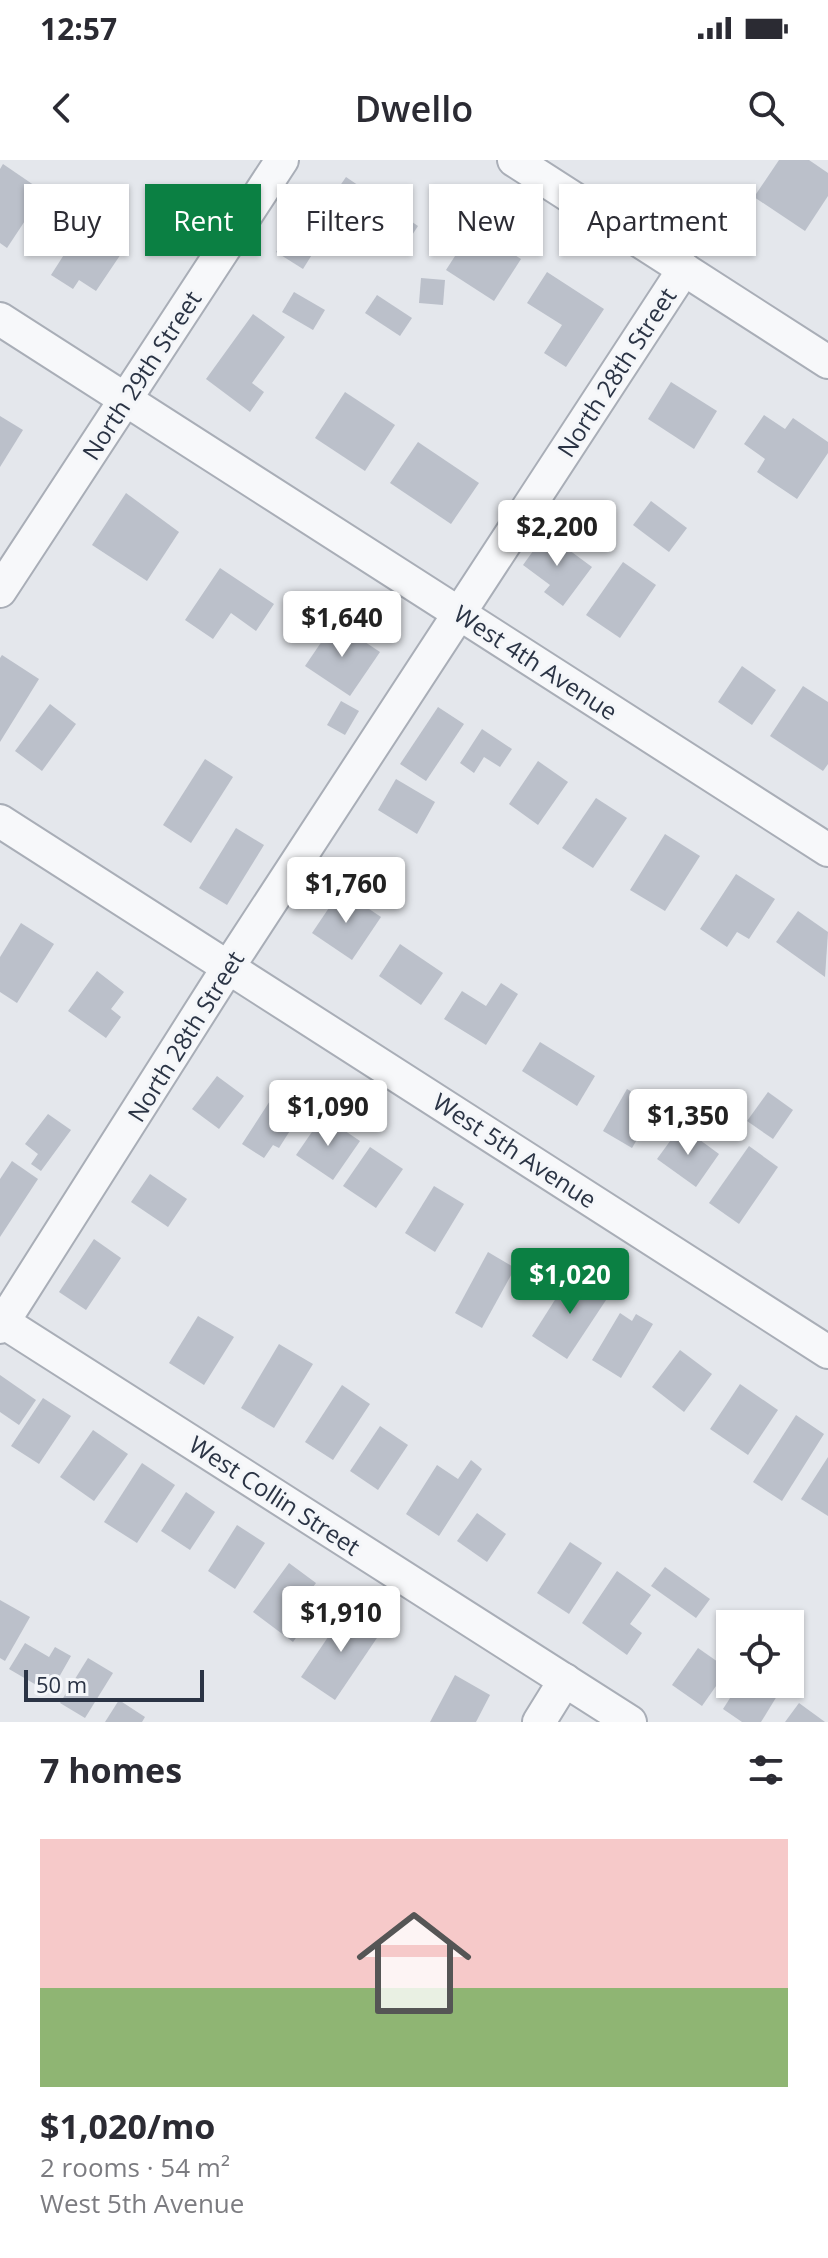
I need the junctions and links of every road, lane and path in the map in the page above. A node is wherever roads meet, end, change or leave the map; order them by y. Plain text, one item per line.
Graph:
1 (282, 160) edge
2 (514, 160) edge
3 (684, 269) junction
4 (0, 319) edge
5 (828, 362) edge
6 (126, 398) junction
7 (0, 591) edge
8 (459, 612) junction
9 (0, 821) edge
10 (828, 850) edge
11 (229, 966) junction
12 (1, 1323) edge
13 (828, 1352) edge
14 (565, 1680) junction
15 (539, 1722) edge
16 (630, 1722) edge

1 - 6 street, North 29th Street
2 - 3 street
3 - 5 street
3 - 8 street, North 28th Street
4 - 6 street, West 4th Avenue
6 - 7 street, North 29th Street
6 - 8 street, West 4th Avenue
8 - 10 street, West 4th Avenue
8 - 11 street, North 28th Street
9 - 11 street, West 5th Avenue
11 - 12 street, North 28th Street
11 - 13 street, West 5th Avenue
12 - 14 street, West Collin Street
14 - 15 street
14 - 16 street, West Collin Street

